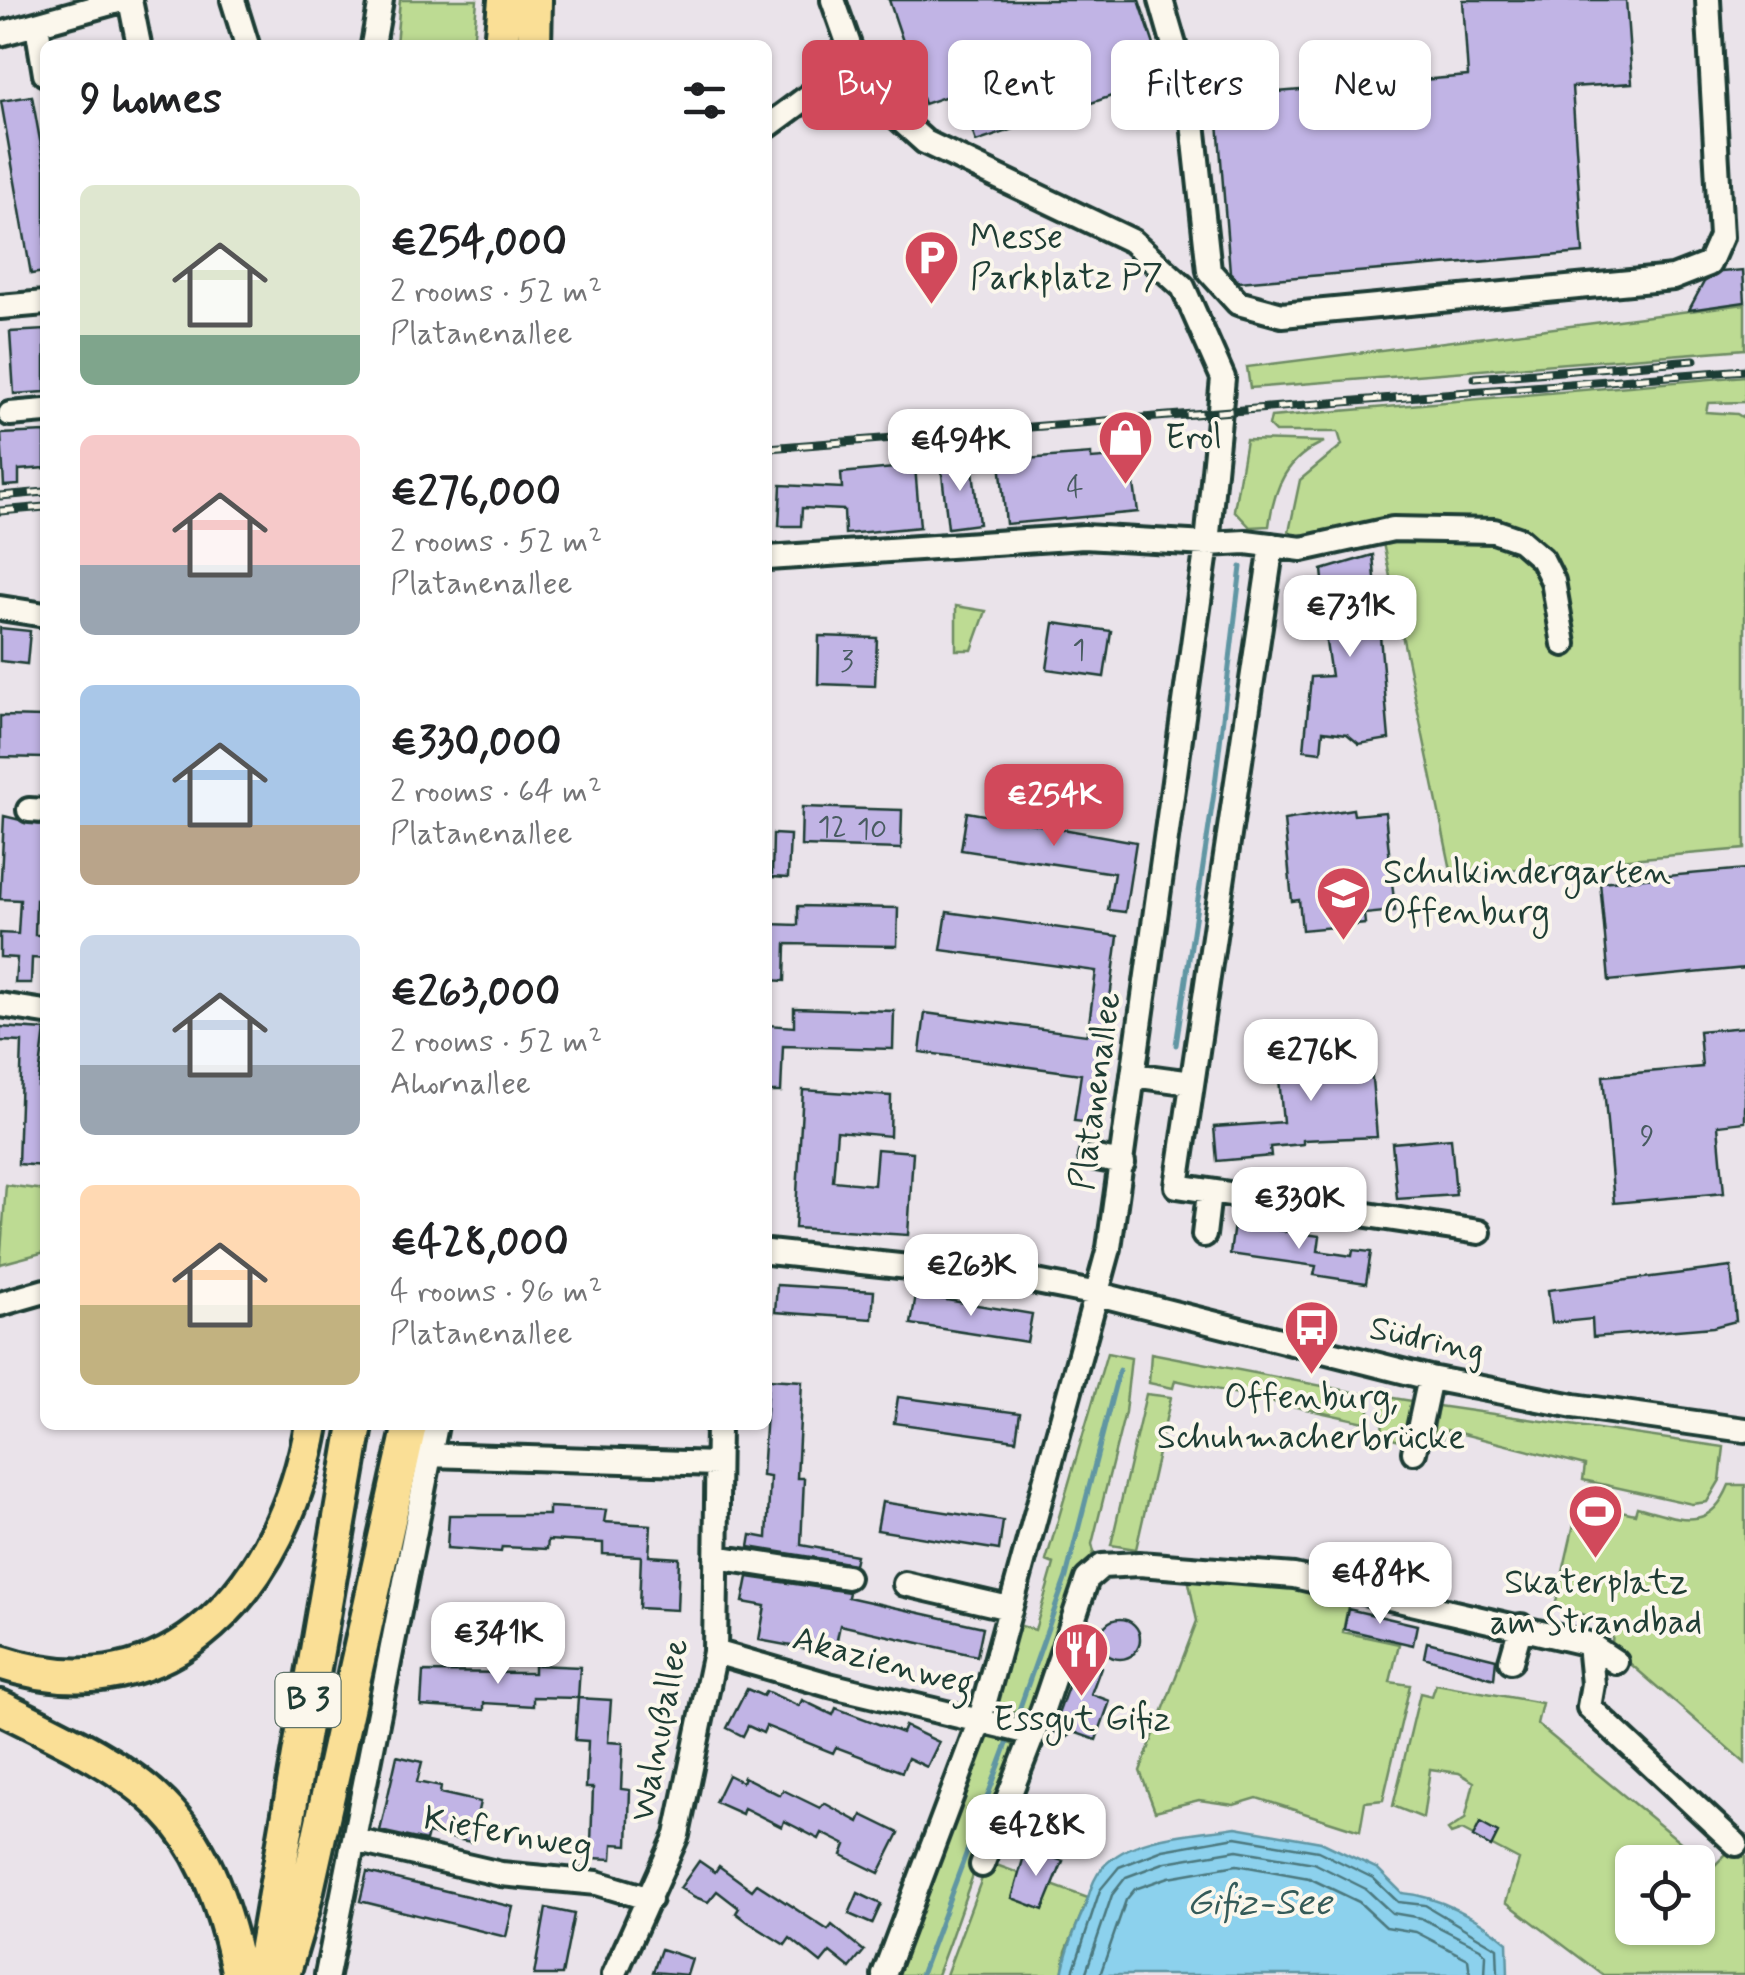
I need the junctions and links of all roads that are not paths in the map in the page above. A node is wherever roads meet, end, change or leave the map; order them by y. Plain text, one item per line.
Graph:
1 (126, 0) edge
2 (233, 0) edge
3 (381, 0) edge
4 (536, 0) edge
5 (833, 0) edge
6 (1162, 0) edge
7 (1708, 0) edge
8 (61, 8) edge
9 (37, 25) junction
10 (0, 34) edge
11 (138, 40) edge
12 (245, 40) edge
13 (375, 40) edge
14 (535, 40) edge
15 (847, 40) edge
16 (40, 43) edge
17 (802, 101) edge
18 (772, 123) edge
19 (912, 130) edge
20 (1209, 271) junction
21 (1183, 286) junction
22 (40, 304) edge
23 (0, 307) edge
24 (40, 411) edge
25 (10, 414) dead end
26 (1207, 544) junction
27 (1272, 545) junction
28 (772, 558) edge
29 (0, 608) edge
30 (40, 614) edge
31 (1564, 644) dead end
32 (0, 1005) edge
33 (40, 1011) edge
34 (1133, 1075) junction
35 (1192, 1084) junction
36 (1092, 1157) dead end
37 (1123, 1163) junction
38 (1209, 1193) junction
39 (1479, 1232) dead end
40 (1204, 1235) dead end
41 (772, 1252) edge
42 (40, 1292) edge
43 (1098, 1294) junction
44 (0, 1304) edge
45 (1430, 1378) junction
46 (311, 1430) edge
47 (355, 1430) edge
48 (409, 1430) edge
49 (435, 1430) edge
50 (718, 1430) edge
51 (1745, 1430) edge
52 (1414, 1452) dead end
53 (430, 1455) junction
54 (717, 1464) junction
55 (716, 1557) junction
56 (847, 1577) dead end
57 (905, 1584) dead end
58 (1010, 1608) junction
59 (1521, 1626) junction
60 (1589, 1644) junction
61 (715, 1652) junction
62 (1511, 1661) dead end
63 (0, 1662) edge
64 (1616, 1662) dead end
65 (0, 1707) edge
66 (979, 1723) junction
67 (1034, 1734) junction
68 (354, 1840) junction
69 (1736, 1844) dead end
70 (982, 1865) dead end
71 (650, 1899) junction
72 (239, 1975) edge
73 (260, 1975) edge
74 (283, 1975) edge
75 (327, 1975) edge
76 (614, 1975) edge
77 (884, 1975) edge

1 - 8 street
1 - 11 street
2 - 12 street
3 - 13 street
4 - 14 highway
5 - 15 street, Platanenallee
6 - 20 street
7 - 20 street
8 - 9 street
9 - 10 street
9 - 16 street
17 - 18 street
19 - 21 street, Platanenallee
20 - 21 street
21 - 26 street, Platanenallee
22 - 23 street
24 - 25 street
26 - 27 street
26 - 28 street
26 - 34 street, Platanenallee
27 - 31 street
27 - 35 street
29 - 30 street
32 - 33 street
34 - 35 street
34 - 37 street, Platanenallee
35 - 38 street
36 - 37 street
37 - 43 street, Platanenallee
38 - 39 street
38 - 40 street
41 - 43 street, Südring
42 - 44 street
43 - 45 street, Südring
43 - 58 street, Platanenallee
45 - 51 street, Südring
45 - 52 street
46 - 63 highway
47 - 73 highway, B 3
48 - 74 highway
49 - 53 street
50 - 54 street, Walnußallee
53 - 54 street
53 - 68 street
54 - 55 street, Walnußallee
55 - 56 street
55 - 61 street, Walnußallee
57 - 58 street
58 - 66 street, Platanenallee
59 - 60 street
59 - 62 street
59 - 67 street
60 - 64 street
60 - 69 street
61 - 66 street, Akazienweg
61 - 71 street, Walnußallee
65 - 72 highway
66 - 67 street, Akazienweg
66 - 77 street, Platanenallee
67 - 70 street
68 - 71 street, Kiefernweg
68 - 75 street
71 - 76 street, Walnußallee

